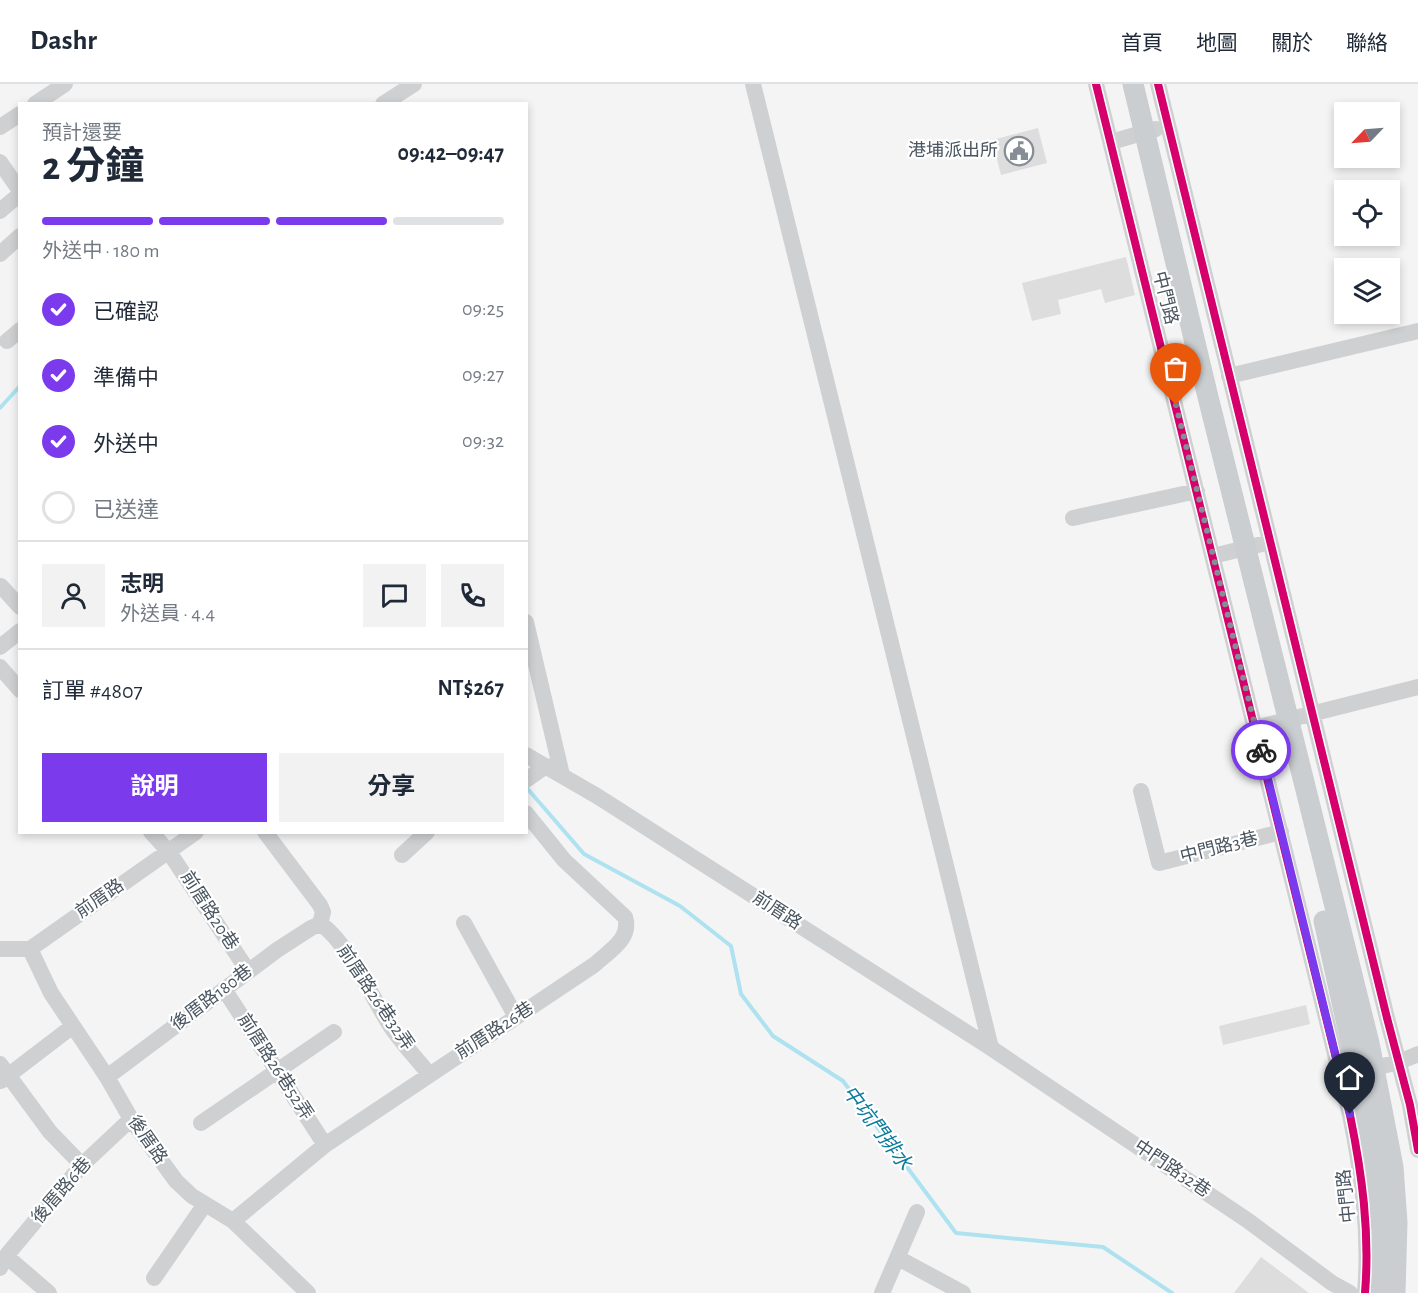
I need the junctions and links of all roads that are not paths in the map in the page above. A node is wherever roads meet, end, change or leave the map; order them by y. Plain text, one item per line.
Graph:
1 (65, 84) edge
2 (414, 84) edge
3 (753, 84) edge
4 (1096, 84) edge
5 (1119, 84) edge
6 (1133, 84) edge
7 (1158, 84) edge
8 (392, 101) edge
9 (38, 102) edge
10 (18, 115) edge
11 (1167, 125) junction
12 (0, 127) edge
13 (1138, 134) junction
14 (1111, 142) junction
15 (0, 162) edge
16 (18, 190) edge
17 (18, 195) edge
18 (0, 211) edge
19 (18, 238) edge
20 (0, 254) edge
21 (1418, 331) edge
22 (1229, 376) junction
23 (1197, 491) junction
24 (1073, 518) dead end
25 (1270, 542) junction
26 (1230, 551) junction
27 (1, 586) edge
28 (18, 605) edge
29 (528, 630) edge
30 (18, 633) edge
31 (0, 647) edge
32 (0, 667) edge
33 (1418, 687) edge
34 (18, 688) edge
35 (1312, 714) junction
36 (1283, 721) junction
37 (1255, 728) junction
38 (528, 756) edge
39 (546, 766) junction
40 (562, 775) junction
41 (528, 778) edge
42 (1141, 790) dead end
43 (528, 815) edge
44 (1281, 832) junction
45 (153, 834) edge
46 (193, 834) edge
47 (267, 834) edge
48 (425, 834) edge
49 (170, 852) junction
50 (402, 855) dead end
51 (464, 923) dead end
52 (320, 924) junction
53 (0, 949) edge
54 (30, 949) junction
55 (248, 971) junction
56 (224, 989) junction
57 (516, 1017) junction
58 (73, 1026) junction
59 (334, 1032) dead end
60 (991, 1048) junction
61 (1418, 1054) edge
62 (1399, 1062) junction
63 (277, 1071) junction
64 (1358, 1072) junction
65 (2, 1073) edge
66 (429, 1074) junction
67 (107, 1077) junction
68 (131, 1119) junction
69 (201, 1123) dead end
70 (325, 1145) junction
71 (1418, 1150) edge
72 (82, 1165) junction
73 (205, 1204) junction
74 (916, 1212) dead end
75 (233, 1221) junction
76 (898, 1258) junction
77 (3, 1262) edge
78 (154, 1278) dead end
79 (49, 1293) edge
80 (308, 1293) edge
81 (882, 1293) edge
82 (963, 1293) edge
83 (1350, 1293) edge
84 (1365, 1293) edge
85 (1378, 1293) edge
86 (1395, 1293) edge

1 - 9 street
2 - 8 street
3 - 60 street
4 - 14 street, 中門路
5 - 13 main road, 中門路
6 - 13 main road, 中門路
7 - 11 street
10 - 12 street
11 - 13 street
11 - 22 street
13 - 14 street
13 - 26 main road, 中門路
14 - 23 street, 中門路
15 - 16 street
17 - 18 street
19 - 20 street
21 - 22 street
22 - 25 street
23 - 24 street
23 - 26 street, 中門路
25 - 26 street
25 - 35 street
26 - 36 main road, 中門路
26 - 37 street, 中門路
27 - 28 street
29 - 40 street
30 - 31 street
32 - 34 street
33 - 35 street
35 - 36 street
35 - 62 street
36 - 37 street
36 - 64 main road, 中門路
37 - 44 street, 中門路
38 - 39 street, 前厝路
39 - 40 street, 前厝路
39 - 41 street
40 - 60 street, 前厝路
42 - 44 street, 中門路3巷
43 - 57 street, 前厝路26巷
44 - 64 street, 中門路
45 - 49 street, 前厝路20巷
46 - 49 street, 前厝路
47 - 52 street
48 - 50 street
49 - 54 street, 前厝路
49 - 55 street, 前厝路20巷
51 - 57 street
52 - 55 street, 後厝路180巷
52 - 66 street, 前厝路26巷32弄
53 - 54 street
54 - 58 street, 後厝路
55 - 56 street, 後厝路180巷
56 - 63 street, 前厝路26巷52弄
56 - 67 street, 後厝路180巷
57 - 66 street, 前厝路26巷
58 - 65 street
58 - 67 street, 後厝路
59 - 63 street
60 - 83 street, 中門路32巷
61 - 62 street
62 - 64 street
62 - 71 street
63 - 69 street
63 - 70 street, 前厝路26巷52弄
64 - 84 street, 中門路
64 - 85 main road, 中門路
64 - 86 main road, 中門路
65 - 72 street
66 - 70 street, 前厝路26巷
67 - 68 street, 後厝路
68 - 72 street, 後厝路6巷
68 - 73 street, 後厝路
70 - 75 street, 前厝路26巷
72 - 77 street, 後厝路6巷
73 - 75 street, 後厝路
73 - 78 street
74 - 76 street
75 - 80 street, 後厝路
76 - 81 street
76 - 82 street
77 - 79 street

